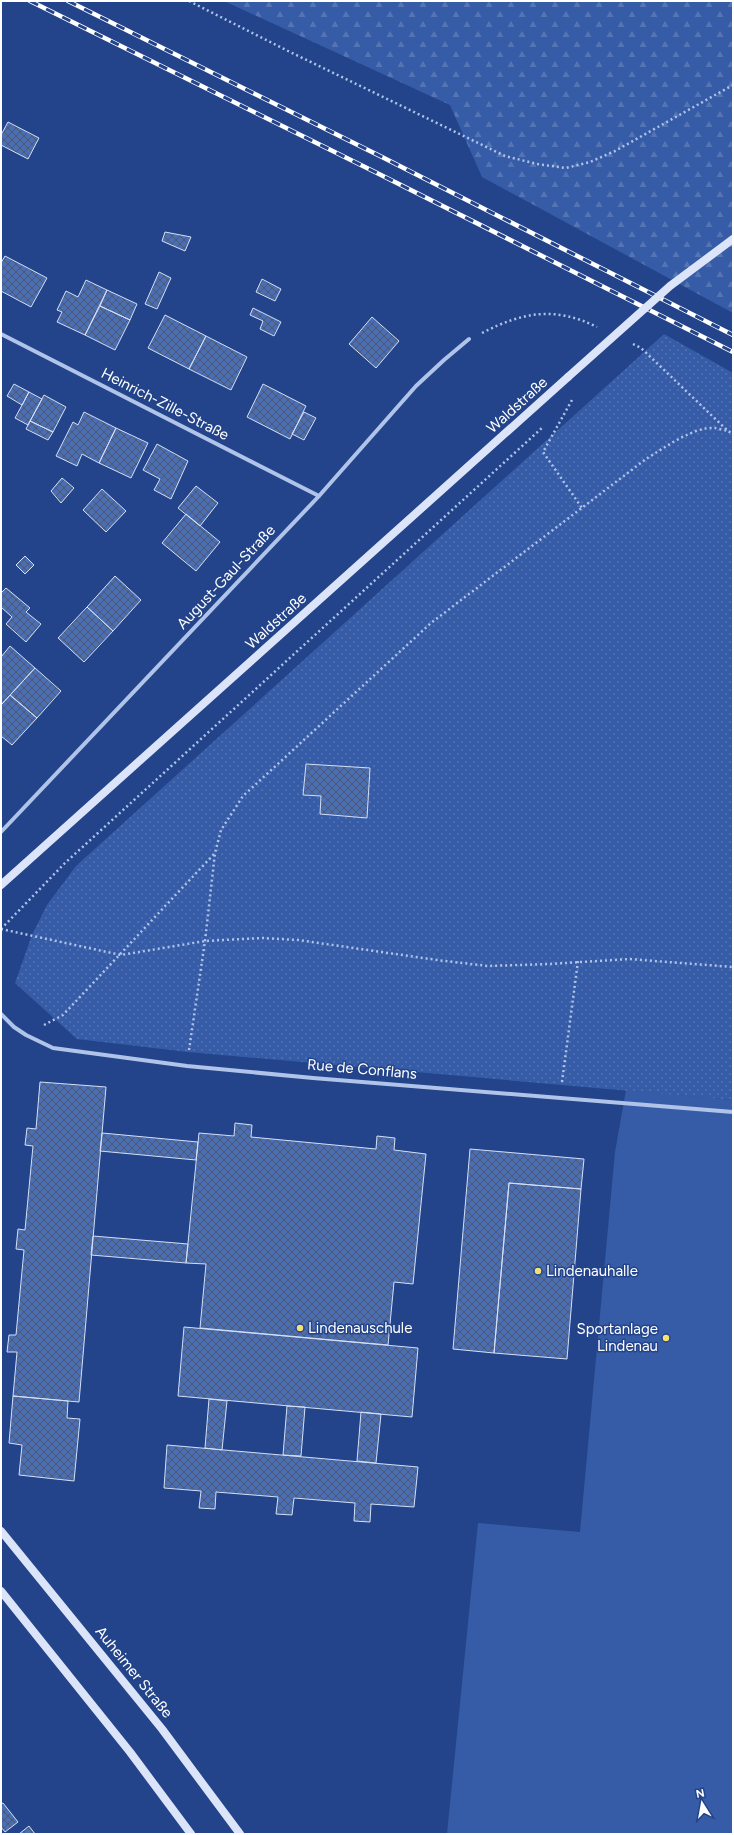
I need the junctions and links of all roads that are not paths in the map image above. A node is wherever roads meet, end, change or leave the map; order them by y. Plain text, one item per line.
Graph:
1 (733, 239) edge
2 (1, 334) edge
3 (469, 339) dead end
4 (319, 496) junction
5 (1, 832) edge
6 (1, 885) edge
7 (1, 1014) edge
8 (733, 1112) edge
9 (1, 1531) edge
10 (1, 1591) edge
11 (191, 1834) edge
12 (240, 1834) edge

1 - 6 main road, Waldstraße, bridge
2 - 4 street, Heinrich-Zille-Straße
3 - 4 street, August-Gaul-Straße
4 - 5 street, August-Gaul-Straße
7 - 8 street, Rue de Conflans
9 - 12 main road, Auheimer Straße
10 - 11 main road

